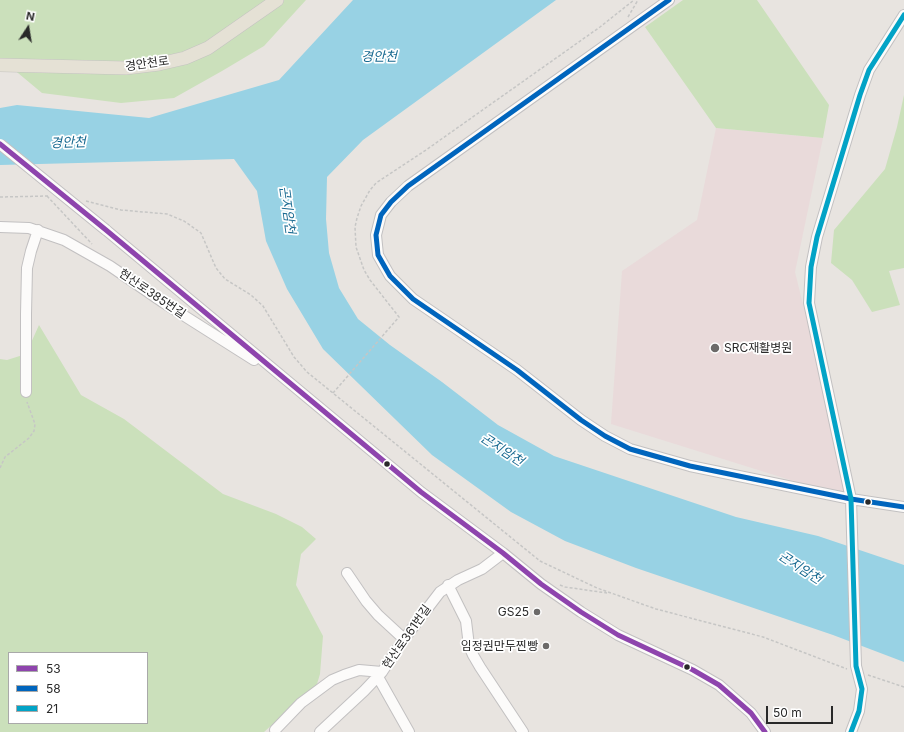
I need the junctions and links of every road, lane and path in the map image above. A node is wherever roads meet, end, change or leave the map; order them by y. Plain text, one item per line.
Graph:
1 (277, 0) edge
2 (634, 0) edge
3 (669, 0) edge
4 (904, 15) edge
5 (0, 66) edge
6 (0, 144) edge
7 (376, 183) dead end
8 (47, 196) junction
9 (0, 197) edge
10 (54, 197) dead end
11 (82, 201) dead end
12 (0, 227) edge
13 (38, 230) junction
14 (93, 246) dead end
15 (396, 320) dead end
16 (294, 387) junction
17 (26, 392) joint
18 (333, 393) junction
19 (0, 468) edge
20 (852, 499) junction
21 (904, 507) edge
22 (503, 553) junction
23 (347, 573) dead end
24 (558, 584) dead end
25 (448, 585) junction
26 (612, 593) junction
27 (404, 640) junction
28 (857, 669) junction
29 (380, 674) junction
30 (904, 687) edge
31 (757, 727) edge
32 (275, 730) dead end
33 (320, 732) edge
34 (410, 732) edge
35 (523, 732) edge
36 (765, 732) edge
37 (851, 732) edge

1 - 5 main road, 경안천로
2 - 7 path
3 - 20 street
4 - 20 street
6 - 16 street, bridge
8 - 9 path
8 - 10 path
8 - 14 path
11 - 18 path
12 - 13 street, 현산로385번길
13 - 16 street, 현산로385번길
13 - 17 street
15 - 18 path
16 - 22 street
17 - 19 path
18 - 26 path
20 - 21 street
20 - 28 street
22 - 25 street, 현산로361번길
22 - 31 street
23 - 27 street
24 - 26 path
25 - 27 street, 현산로361번길
25 - 35 street
26 - 28 path
27 - 29 street, 현산로361번길
28 - 30 path
28 - 37 street
29 - 32 street
29 - 33 street, 현산로361번길
29 - 34 street
31 - 36 street

